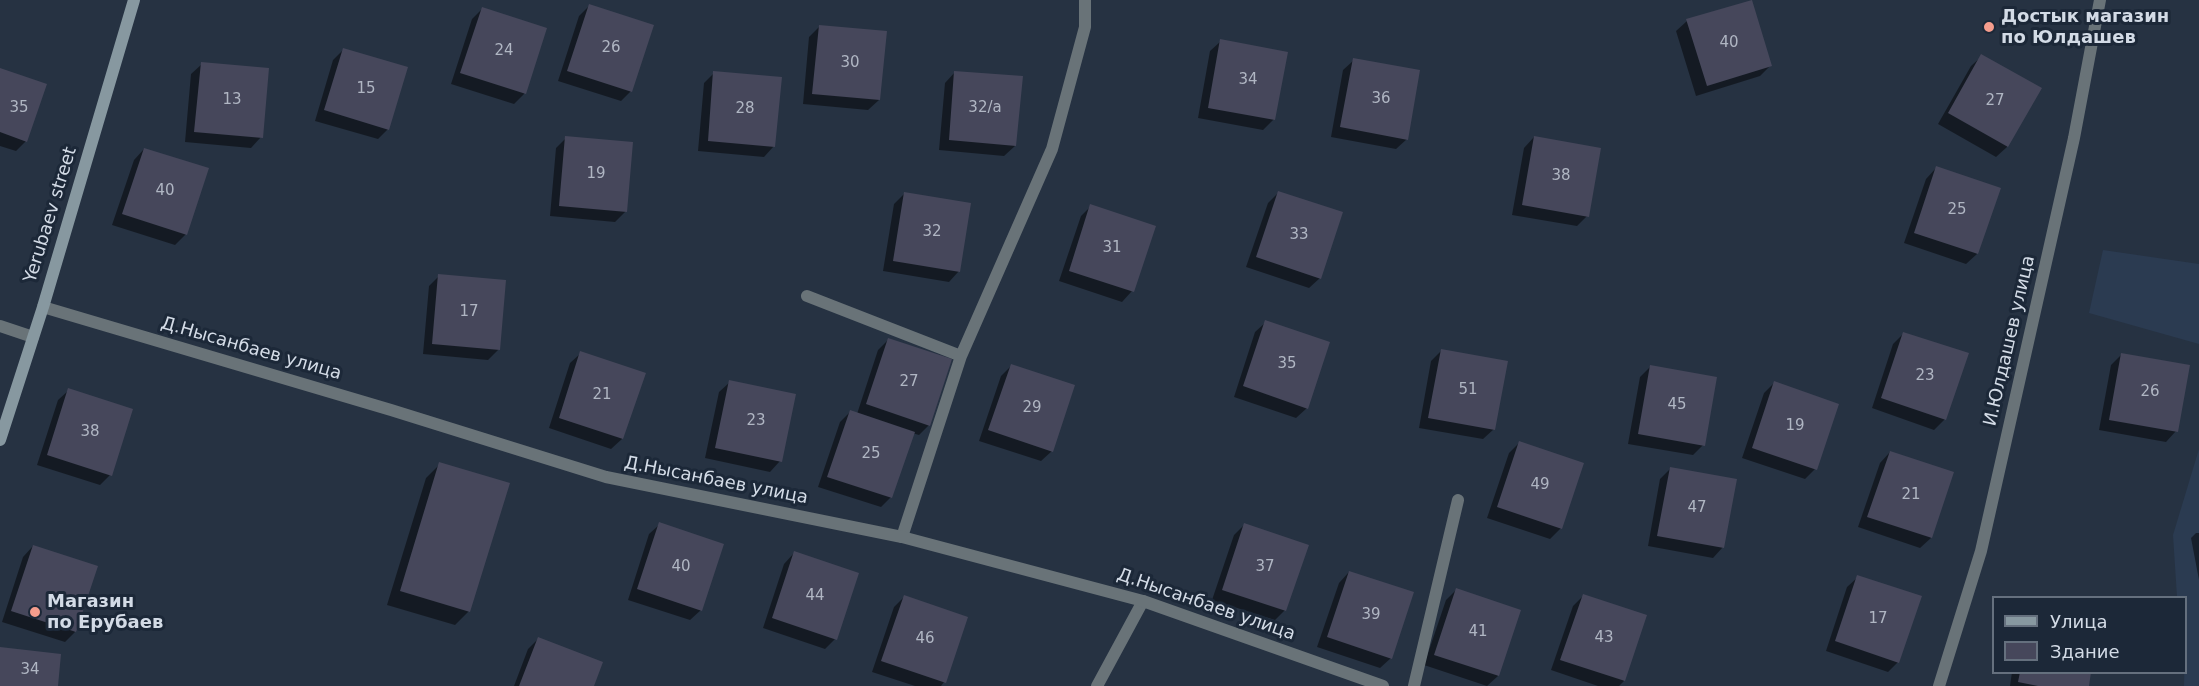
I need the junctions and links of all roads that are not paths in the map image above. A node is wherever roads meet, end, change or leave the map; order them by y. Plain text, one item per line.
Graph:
1 (134, 0) edge
2 (1085, 0) edge
3 (2100, 0) edge
4 (807, 296) dead end
5 (43, 307) junction
6 (0, 326) edge
7 (33, 337) junction
8 (961, 356) junction
9 (0, 440) edge
10 (1458, 500) dead end
11 (902, 537) junction
12 (1143, 600) junction
13 (1097, 686) edge
14 (1383, 686) edge
15 (1414, 686) edge
16 (1939, 686) edge

1 - 5 main road, Yerubaev street
2 - 8 street
3 - 16 street, И.Юлдашев улица
4 - 8 street
5 - 7 main road, Yerubaev street
5 - 11 street, Д.Нысанбаев улица
6 - 7 street
7 - 9 main road, Yerubaev street
8 - 11 street
10 - 15 street
11 - 12 street, Д.Нысанбаев улица
12 - 13 street
12 - 14 street, Д.Нысанбаев улица

